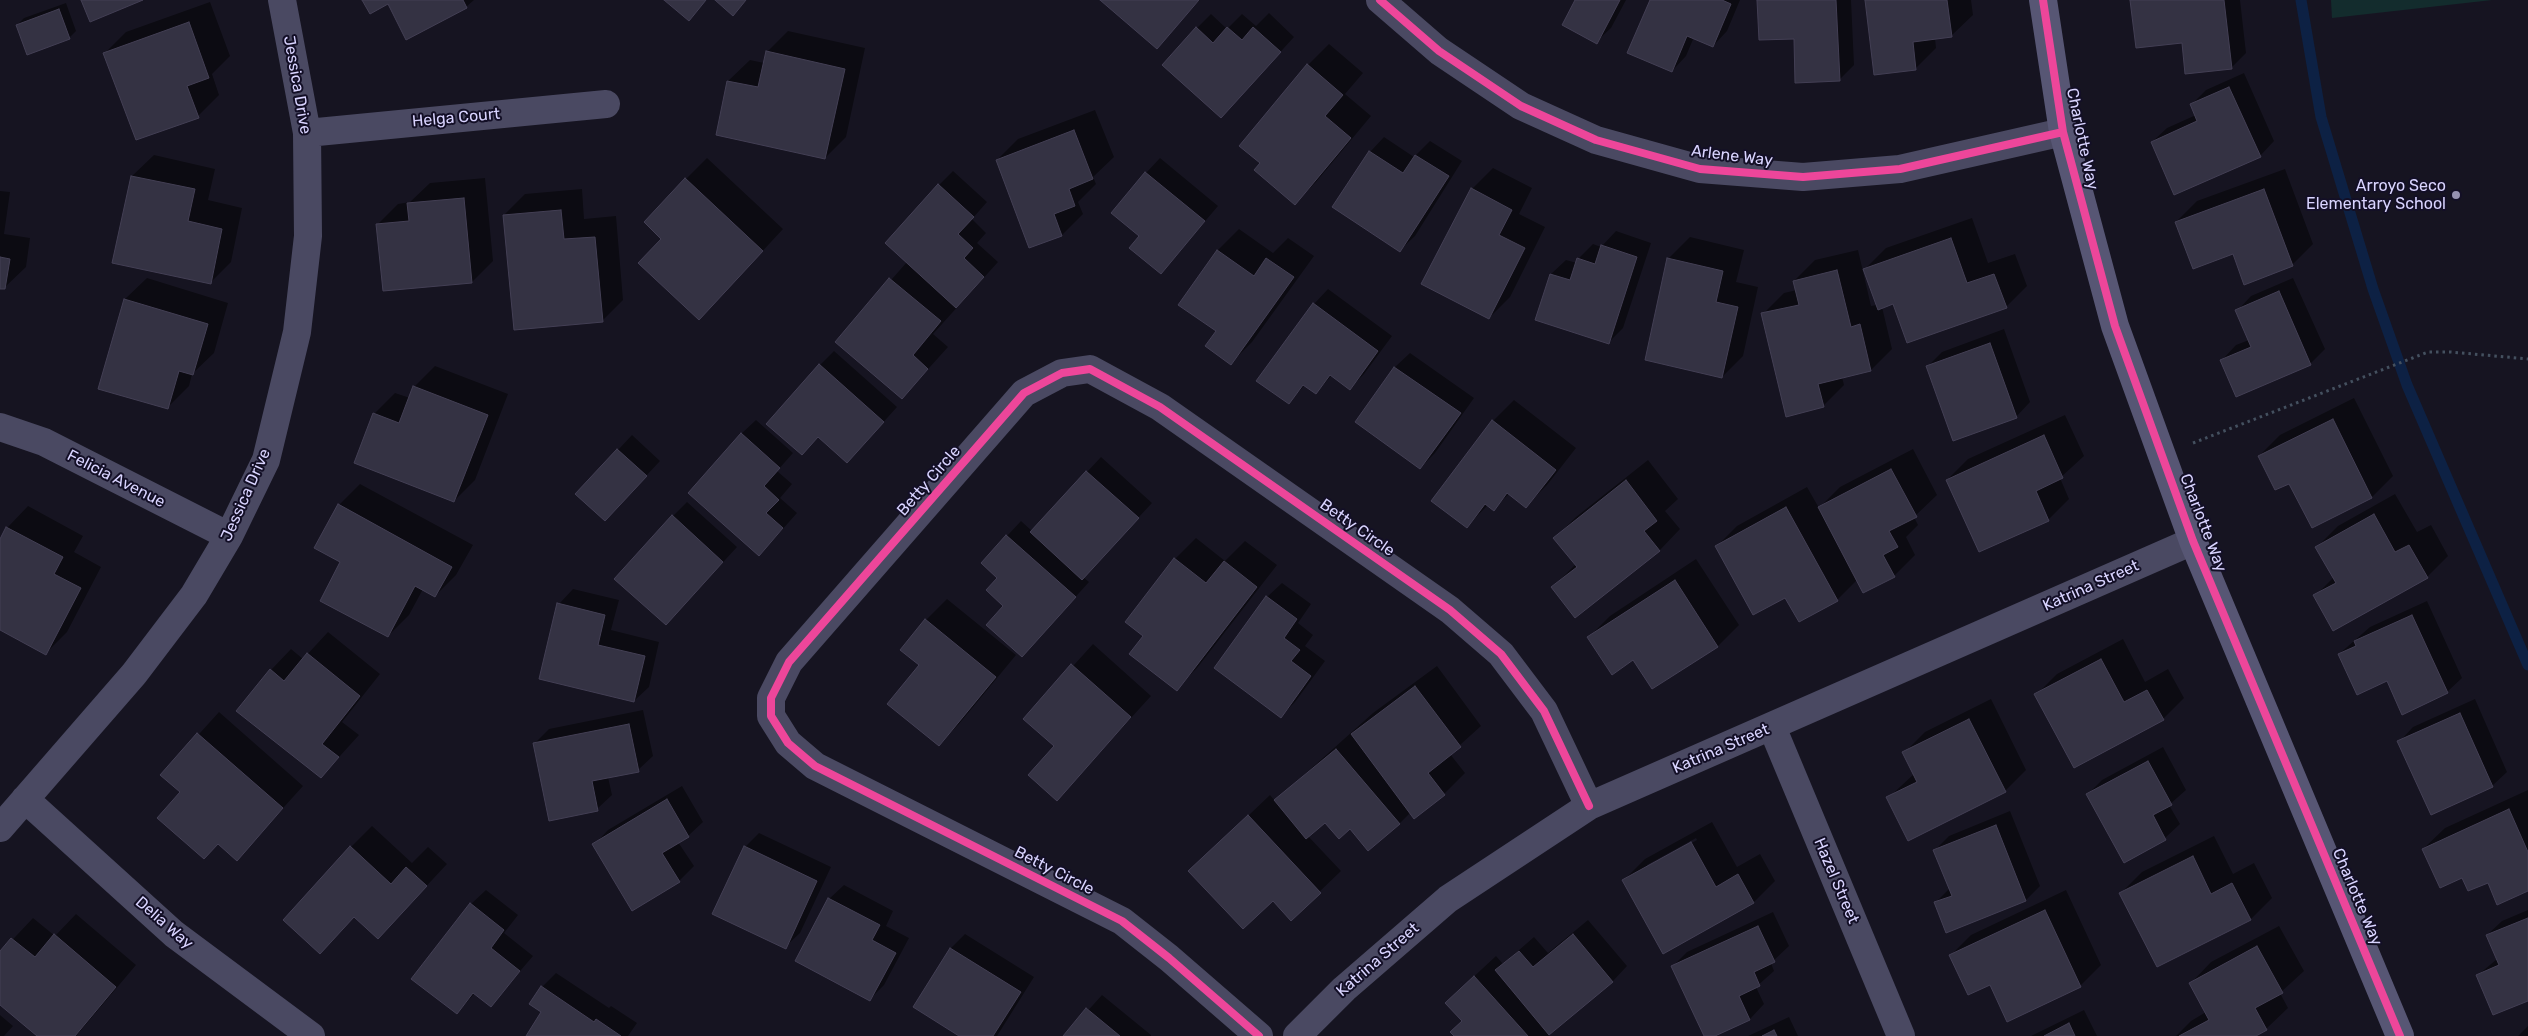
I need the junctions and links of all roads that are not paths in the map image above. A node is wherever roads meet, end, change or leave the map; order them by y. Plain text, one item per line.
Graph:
1 (282, 0) edge
2 (1380, 0) edge
3 (2044, 0) edge
4 (606, 104) dead end
5 (2063, 132) junction
6 (307, 133) junction
7 (0, 427) edge
8 (229, 536) junction
9 (2193, 541) junction
10 (1772, 727) junction
11 (25, 799) junction
12 (1589, 806) junction
13 (0, 828) edge
14 (311, 1036) edge
15 (1259, 1036) edge
16 (1297, 1036) edge
17 (1901, 1036) edge
18 (2400, 1036) edge

1 - 6 street, Jessica Drive
2 - 5 street, Arlene Way
3 - 5 street, Charlotte Way
4 - 6 street, Helga Court
5 - 9 street, Charlotte Way
6 - 8 street, Jessica Drive
7 - 8 street, Felicia Avenue
8 - 11 street, Jessica Drive
9 - 10 street, Katrina Street
9 - 18 street, Charlotte Way
10 - 12 street, Katrina Street
10 - 17 street, Hazel Street
11 - 13 street, Jessica Drive
11 - 14 street, Delia Way
12 - 15 street, Betty Circle
12 - 16 street, Katrina Street

